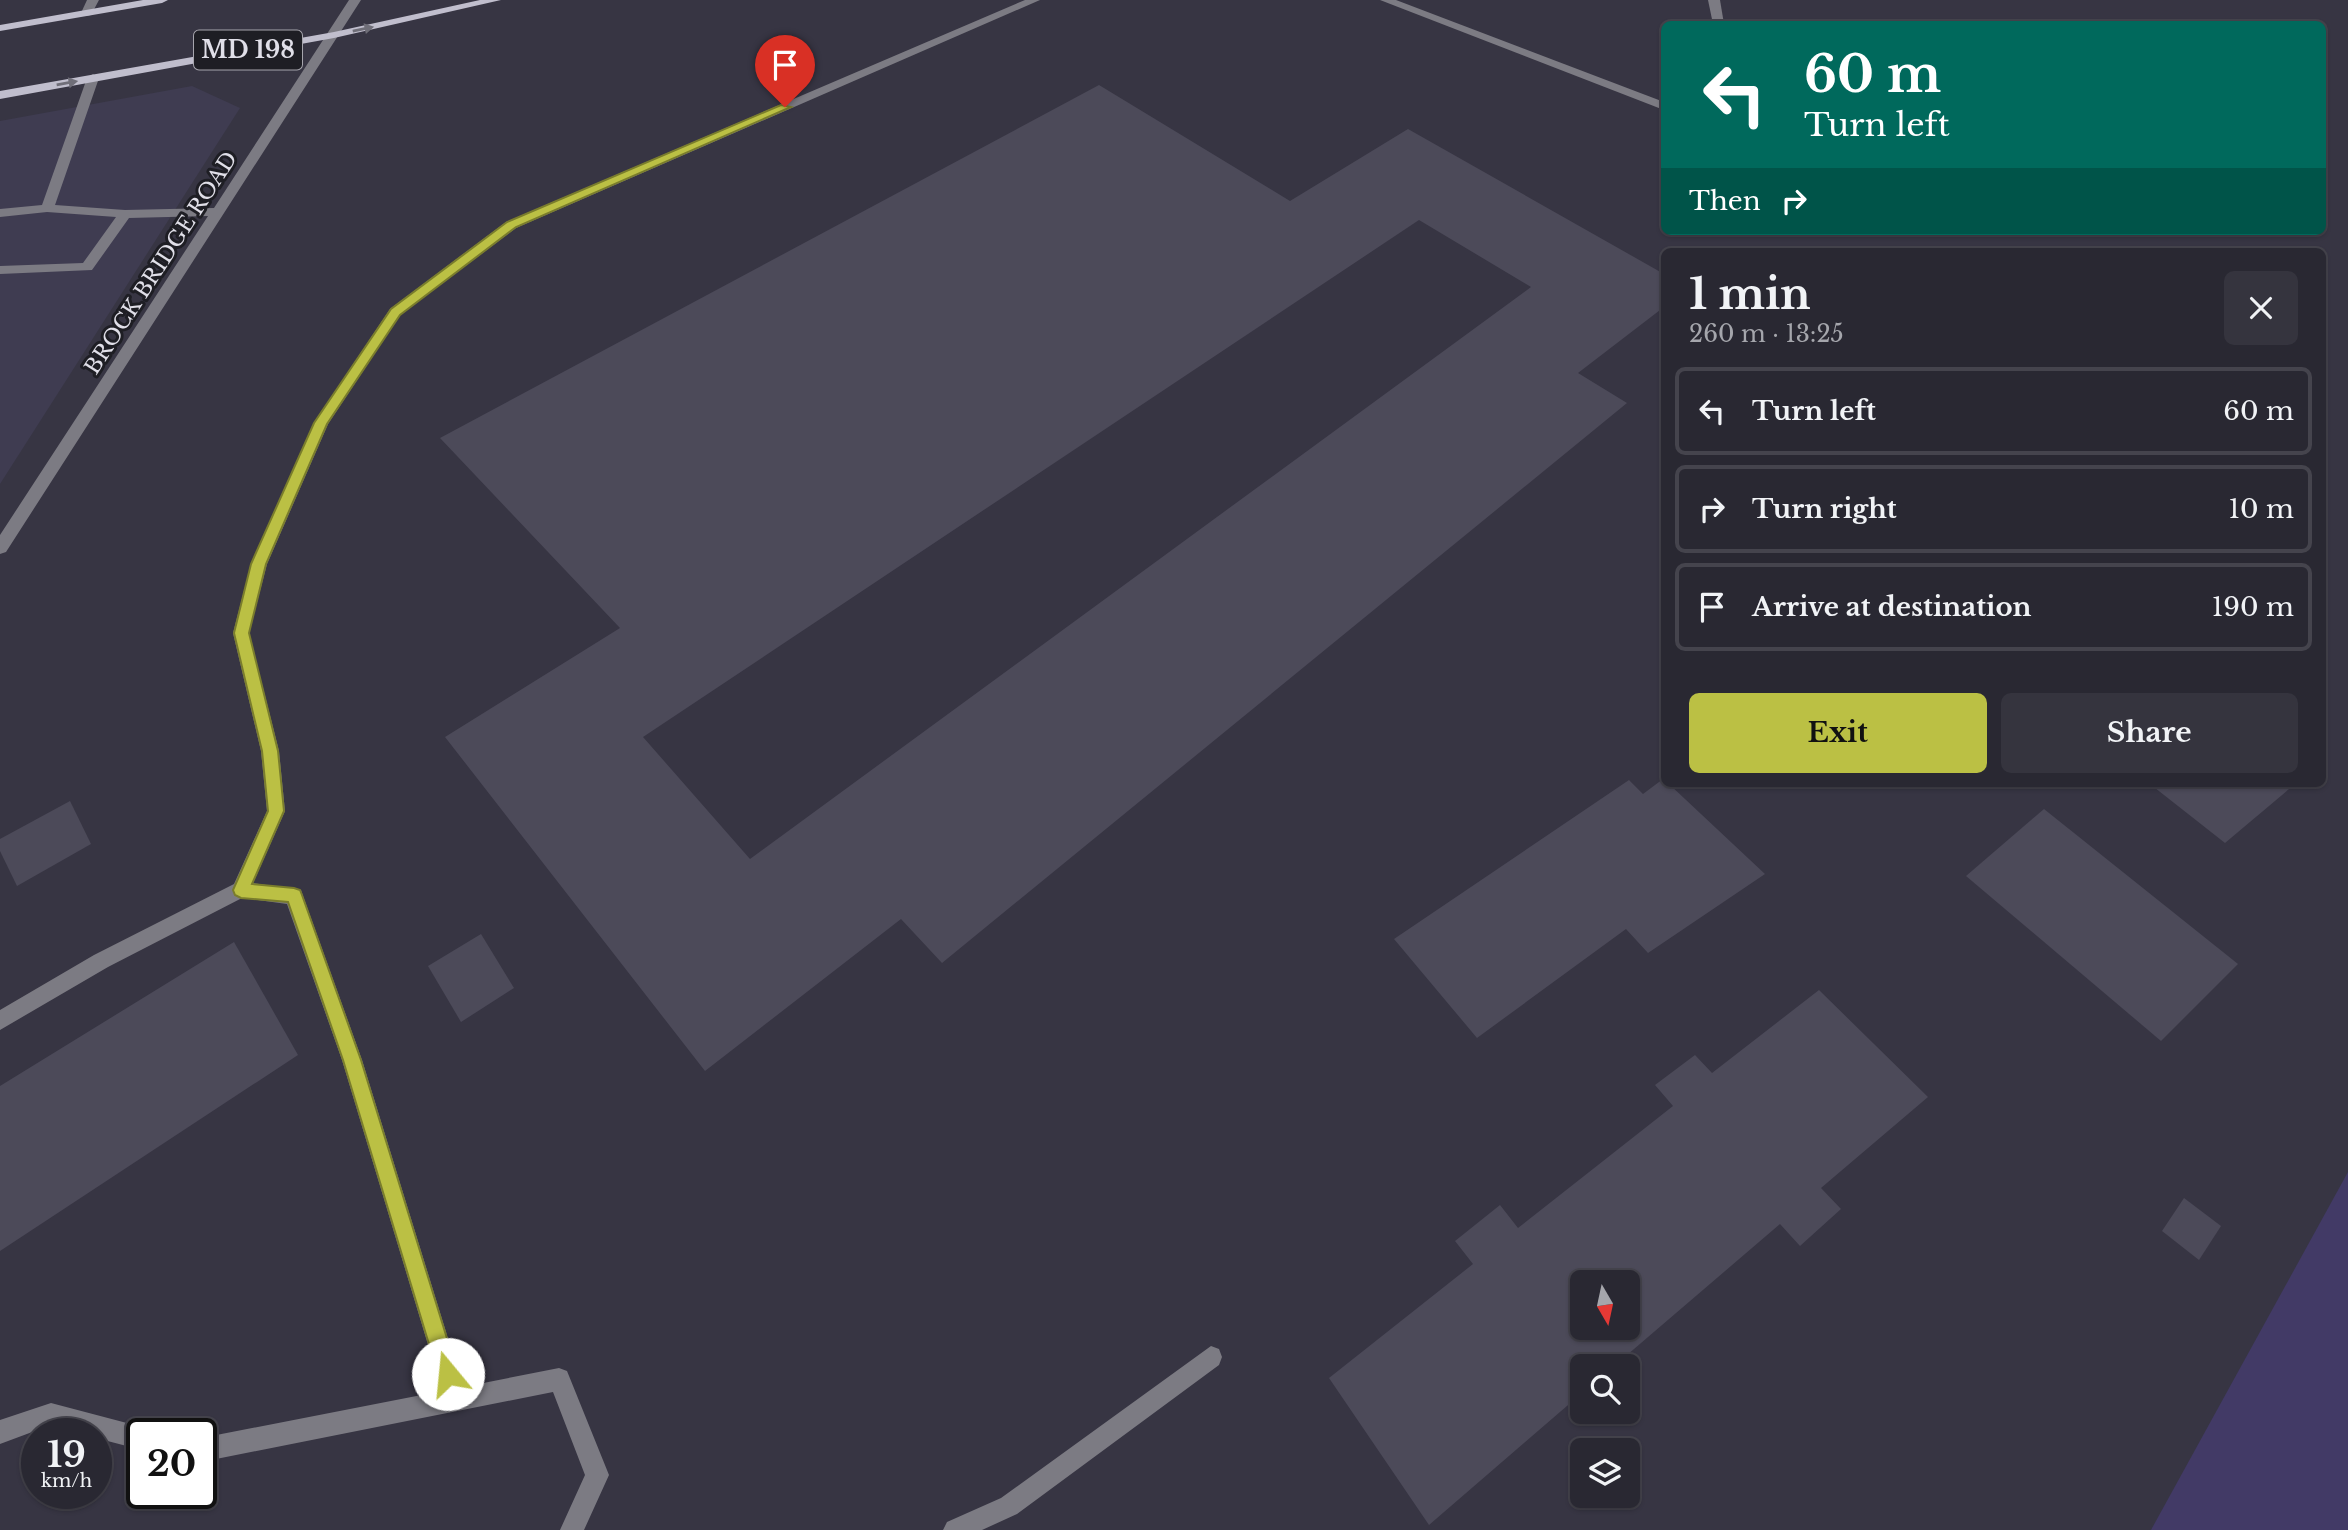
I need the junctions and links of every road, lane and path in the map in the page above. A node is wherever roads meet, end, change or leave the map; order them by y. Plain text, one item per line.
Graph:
1 (93, 0) edge
2 (162, 0) edge
3 (355, 0) edge
4 (495, 0) edge
5 (1034, 0) edge
6 (1386, 0) edge
7 (1714, 0) edge
8 (87, 13) junction
9 (1718, 21) edge
10 (0, 28) edge
11 (334, 35) junction
12 (93, 78) junction
13 (0, 95) edge
14 (1661, 105) edge
15 (47, 208) junction
16 (218, 212) junction
17 (0, 213) edge
18 (125, 214) junction
19 (0, 270) edge
20 (0, 548) edge
21 (241, 890) junction
22 (0, 1021) edge
23 (1211, 1357) dead end
24 (456, 1400) junction
25 (0, 1432) edge
26 (126, 1435) edge
27 (217, 1447) edge
28 (572, 1530) edge
29 (955, 1530) edge

1 - 8 street
2 - 8 main road
3 - 11 street, BROCK BRIDGE ROAD
11 -> 4 main road, MD 198
5 - 21 street
6 - 14 street
7 - 9 street
8 - 10 main road
11 - 12 main road, MD 198
11 - 16 street, BROCK BRIDGE ROAD
13 -> 12 main road, MD 198
12 - 15 street
15 - 17 street
15 - 18 street
16 - 18 street
16 - 20 street, BROCK BRIDGE ROAD
18 - 19 street
21 - 22 street
21 - 24 street
23 - 29 street
24 - 27 street
24 - 28 street
25 - 26 street

